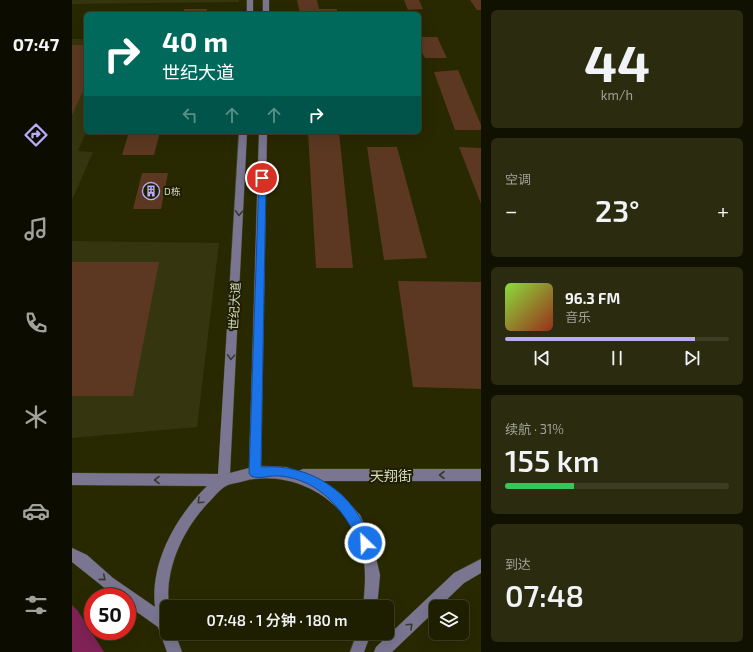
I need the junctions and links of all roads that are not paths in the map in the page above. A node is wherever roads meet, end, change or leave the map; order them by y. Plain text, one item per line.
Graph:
1 (250, 0) edge
2 (266, 0) edge
3 (250, 12) edge
4 (266, 12) edge
5 (243, 134) edge
6 (263, 134) edge
7 (255, 473) junction
8 (301, 475) junction
9 (481, 475) edge
10 (72, 479) edge
11 (224, 480) junction
12 (72, 555) edge
13 (481, 566) edge
14 (161, 600) edge
15 (372, 600) edge
16 (160, 621) edge
17 (169, 640) edge
18 (361, 640) edge
19 (174, 651) edge
20 (357, 652) edge
21 (381, 652) edge

1 - 3 main road
2 - 4 main road
5 -> 11 main road, 世纪大道
6 - 7 main road, 世纪大道
7 - 8 main road
7 - 11 main road
9 -> 8 main road, 天翔街
8 - 15 main road
11 -> 10 main road
11 -> 14 main road
12 -> 16 main road
21 -> 13 main road
17 - 19 main road
18 - 20 main road

